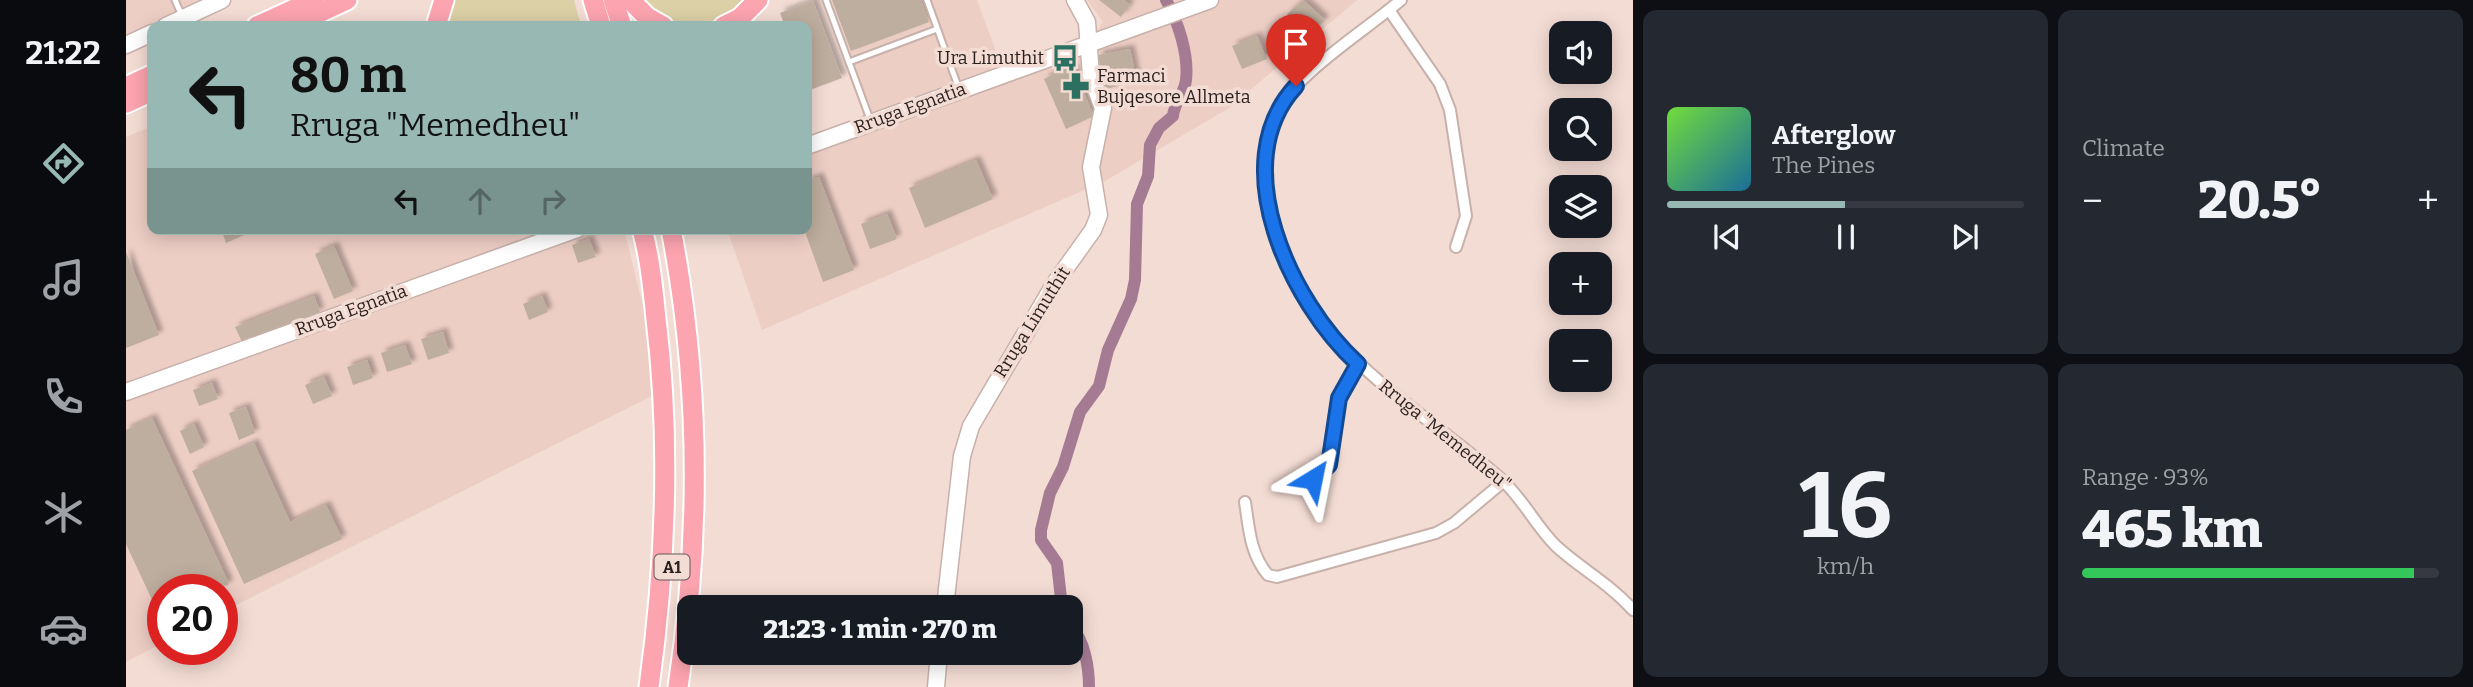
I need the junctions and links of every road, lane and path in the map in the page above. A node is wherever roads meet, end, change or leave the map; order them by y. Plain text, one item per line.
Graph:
1 (175, 0) edge
2 (222, 0) edge
3 (314, 0) edge
4 (347, 0) edge
5 (444, 0) edge
6 (583, 0) edge
7 (593, 0) edge
8 (613, 0) edge
9 (630, 0) edge
10 (758, 0) edge
11 (767, 0) edge
12 (826, 0) edge
13 (927, 0) edge
14 (1076, 0) edge
15 (1401, 0) edge
16 (1208, 1) edge
17 (1389, 10) junction
18 (183, 18) junction
19 (177, 21) edge
20 (268, 21) edge
21 (301, 21) edge
22 (438, 21) edge
23 (588, 21) edge
24 (599, 21) edge
25 (620, 21) edge
26 (654, 21) edge
27 (734, 21) edge
28 (746, 21) edge
29 (937, 29) junction
30 (147, 35) edge
31 (1090, 42) junction
32 (126, 45) edge
33 (849, 62) junction
34 (147, 77) edge
35 (126, 87) edge
36 (960, 90) junction
37 (147, 95) edge
38 (126, 104) edge
39 (872, 122) junction
40 (812, 144) edge
41 (560, 235) edge
42 (643, 235) edge
43 (654, 235) edge
44 (672, 235) edge
45 (682, 235) edge
46 (1455, 247) dead end
47 (1358, 364) junction
48 (126, 392) edge
49 (697, 399) junction
50 (669, 411) junction
51 (670, 447) junction
52 (1303, 481) dead end
53 (1504, 481) junction
54 (1245, 502) dead end
55 (946, 595) edge
56 (1633, 610) edge
57 (938, 665) edge
58 (649, 687) edge
59 (659, 687) edge
60 (678, 687) edge
61 (936, 687) edge

1 - 18 lane
2 - 18 main road
3 - 20 highway
4 - 21 highway
5 - 22 highway
6 - 23 highway
7 - 24 highway
8 - 25 highway
9 - 26 highway
10 - 27 highway
11 - 28 highway
12 - 33 lane
13 - 29 lane
14 - 31 main road
15 - 17 street, Rruga "Memedheu"
16 - 31 main road, Rruga Egnatia
17 - 46 street
17 - 47 street, Rruga "Memedheu"
18 - 19 main road
29 - 33 lane
29 - 36 lane
30 - 32 main road
31 - 36 main road, Rruga Egnatia
31 - 55 main road, Rruga Limuthit
33 - 39 lane
34 - 35 highway
36 - 39 main road, Rruga Egnatia
37 - 38 highway
39 - 40 main road, Rruga Egnatia
41 - 48 main road, Rruga Egnatia
42 - 50 highway
43 - 50 highway, A1
44 - 49 highway, A1
45 - 49 highway
47 - 52 lane
47 - 53 street, Rruga "Memedheu"
49 - 60 highway, A1
50 - 51 highway, A1
51 - 58 highway
51 - 59 highway, A1
53 - 54 street
53 - 56 street, Rruga "Memedheu"
57 - 61 main road

